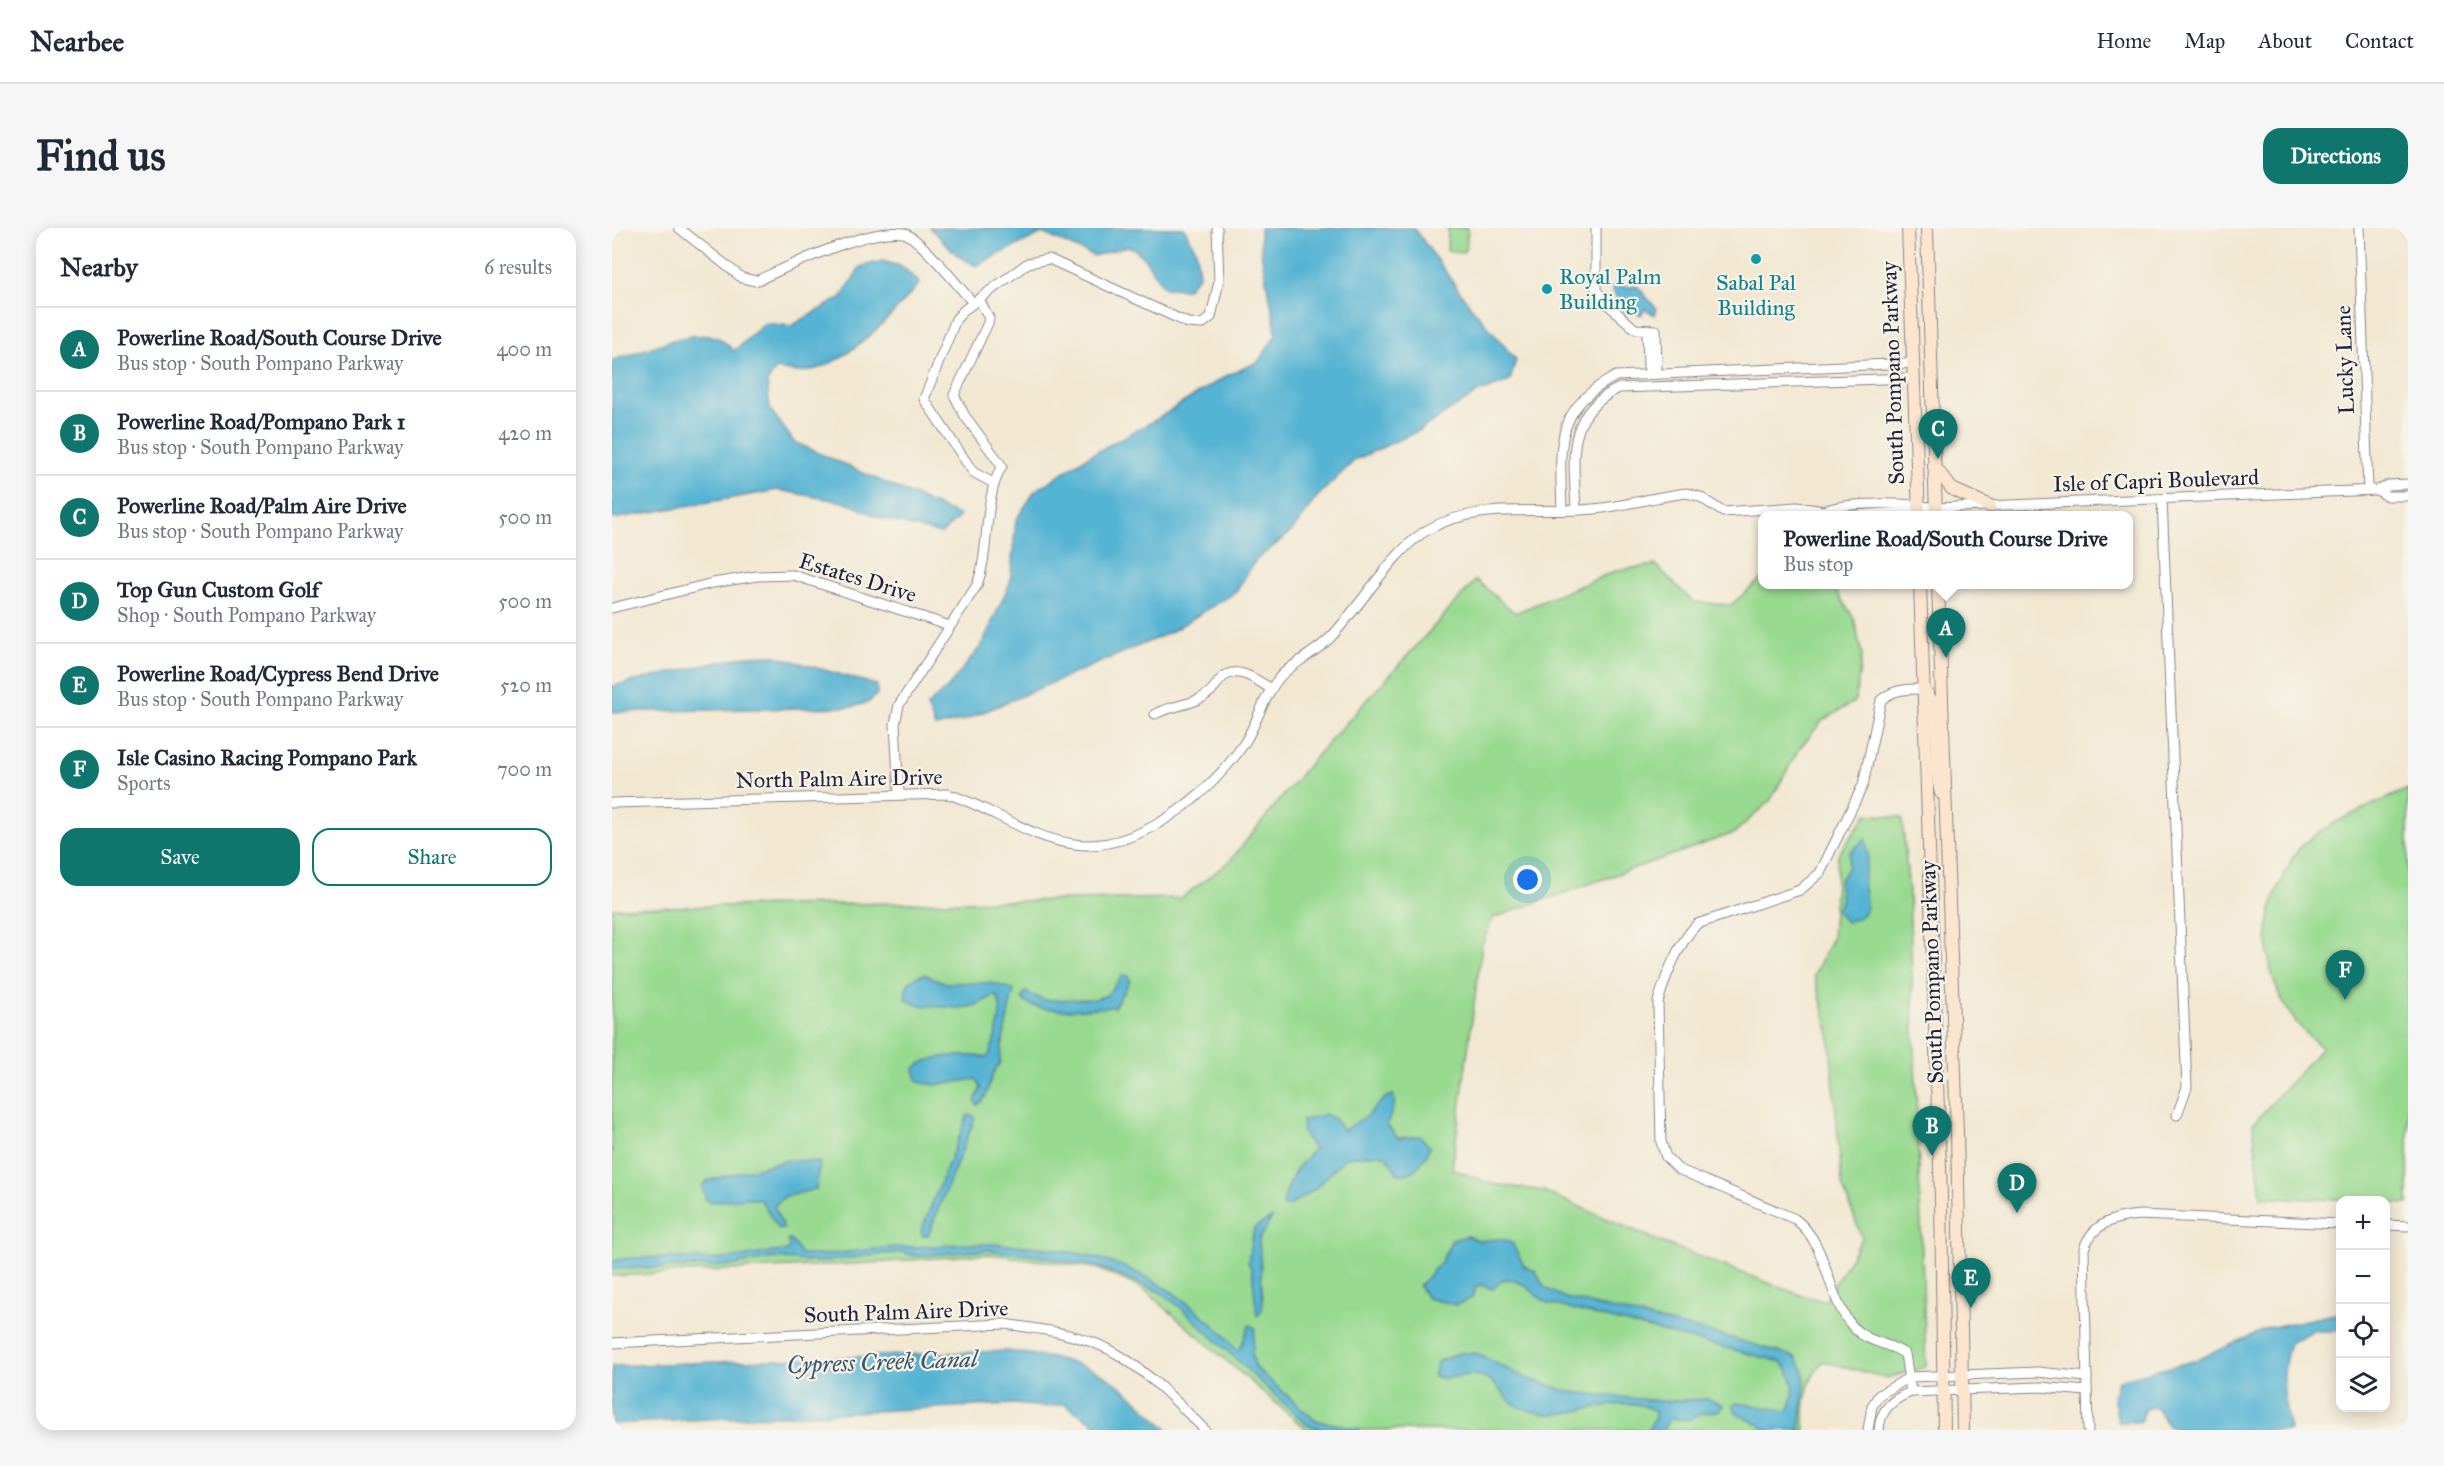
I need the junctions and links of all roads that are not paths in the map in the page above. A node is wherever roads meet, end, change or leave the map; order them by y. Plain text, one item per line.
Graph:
1 (679, 228) edge
2 (1217, 228) edge
3 (1596, 228) edge
4 (1908, 228) edge
5 (1927, 228) edge
6 (2360, 228) edge
7 (976, 301) junction
8 (1912, 363) junction
9 (1806, 368) junction
10 (1736, 370) junction
11 (1657, 373) junction
12 (1913, 378) junction
13 (1808, 381) junction
14 (1737, 383) junction
15 (1934, 466) junction
16 (993, 483) junction
17 (2408, 484) edge
18 (2373, 490) junction
19 (2408, 496) edge
20 (2162, 499) junction
21 (1990, 506) junction
22 (1576, 509) junction
23 (1562, 510) junction
24 (1824, 511) joint
25 (1919, 511) edge
26 (1935, 511) edge
27 (1944, 511) edge
28 (1920, 589) edge
29 (1938, 589) edge
30 (612, 608) edge
31 (950, 626) junction
32 (1271, 689) junction
33 (1923, 689) junction
34 (1155, 714) dead end
35 (899, 794) junction
36 (1946, 801) junction
37 (612, 803) edge
38 (2177, 1115) dead end
39 (1938, 1132) junction
40 (1957, 1132) junction
41 (2336, 1224) edge
42 (2390, 1225) edge
43 (2408, 1226) edge
44 (612, 1343) edge
45 (1961, 1373) junction
46 (1943, 1374) junction
47 (1910, 1377) junction
48 (2087, 1377) junction
49 (1961, 1389) junction
50 (1943, 1390) junction
51 (2087, 1390) junction
52 (1911, 1392) junction
53 (1205, 1430) edge
54 (1868, 1430) edge
55 (1879, 1430) edge
56 (1944, 1430) edge
57 (1963, 1430) edge
58 (2088, 1430) edge

1 - 7 street
2 - 7 street
3 - 11 street
4 - 8 main road, South Pompano Parkway
5 - 15 main road, South Pompano Parkway
6 - 18 street, Lucky Lane
7 - 16 street
7 - 16 street
8 - 9 street
8 - 12 main road, South Pompano Parkway
9 - 10 street
9 - 13 street
10 - 11 street
10 - 14 street
11 - 23 street
12 - 13 street
12 - 25 main road, South Pompano Parkway
13 - 14 street
14 - 22 street
15 - 21 main road
15 - 26 main road, South Pompano Parkway
16 - 31 street
17 - 18 street, Isle of Capri Boulevard
18 - 19 street, Isle of Capri Boulevard
18 - 20 street, Isle of Capri Boulevard
20 - 21 street, Isle of Capri Boulevard
20 - 38 street
21 - 27 street, Isle of Capri Boulevard
22 - 23 street, North Palm Aire Drive
22 - 24 street, North Palm Aire Drive
23 - 32 street, North Palm Aire Drive
24 - 25 street, North Palm Aire Drive
28 - 33 main road, South Pompano Parkway
29 - 36 main road, South Pompano Parkway
30 - 31 street, Estates Drive
31 - 35 street
32 - 34 street
32 - 35 street, North Palm Aire Drive
33 - 36 main road
33 - 39 main road, South Pompano Parkway
33 - 47 street
35 - 37 street, North Palm Aire Drive
36 - 40 main road, South Pompano Parkway
39 - 40 street
39 - 46 main road, South Pompano Parkway
40 - 45 main road, South Pompano Parkway
41 - 48 street
42 - 43 street
44 - 53 street, South Palm Aire Drive
45 - 46 street
45 - 48 street
45 - 49 main road, South Pompano Parkway
46 - 47 street
46 - 50 main road, South Pompano Parkway
47 - 52 street
47 - 54 street
48 - 51 street
49 - 50 street
49 - 51 street
49 - 57 main road, South Pompano Parkway
50 - 52 street
50 - 56 main road, South Pompano Parkway
51 - 58 street
52 - 55 street

